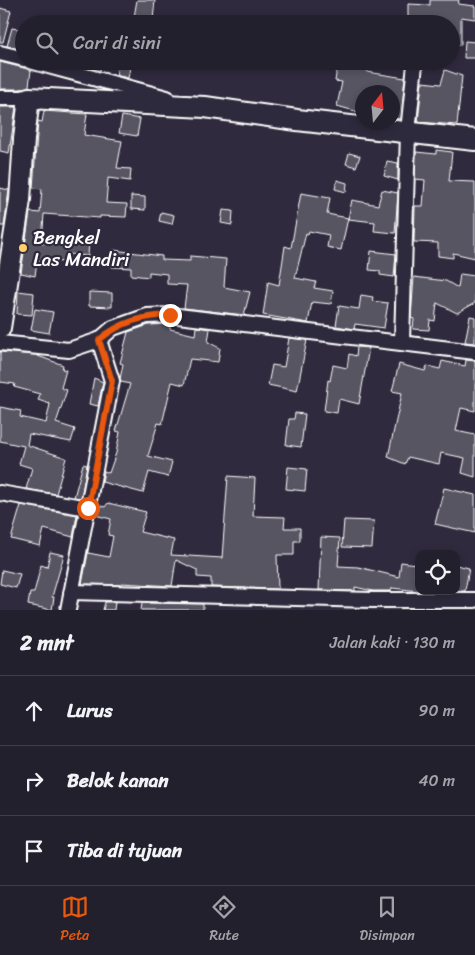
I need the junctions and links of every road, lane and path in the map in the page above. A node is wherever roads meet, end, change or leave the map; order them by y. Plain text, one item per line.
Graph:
1 (0, 53) edge
2 (15, 57) edge
3 (62, 70) edge
4 (414, 70) edge
5 (0, 98) edge
6 (29, 98) junction
7 (205, 107) junction
8 (408, 132) junction
9 (475, 140) edge
10 (4, 263) edge
11 (0, 328) edge
12 (99, 340) junction
13 (402, 342) junction
14 (0, 343) edge
15 (475, 352) edge
16 (0, 493) edge
17 (88, 508) junction
18 (71, 592) junction
19 (475, 600) edge
20 (68, 610) edge

1 - 2 street
3 - 7 street
4 - 8 street
5 - 6 street
6 - 7 street
6 - 10 street
7 - 8 street
8 - 9 street
8 - 13 street
10 - 11 street
12 - 13 street
12 - 14 street
12 - 17 street
13 - 15 street
16 - 17 street
17 - 18 street
18 - 19 street
18 - 20 street

